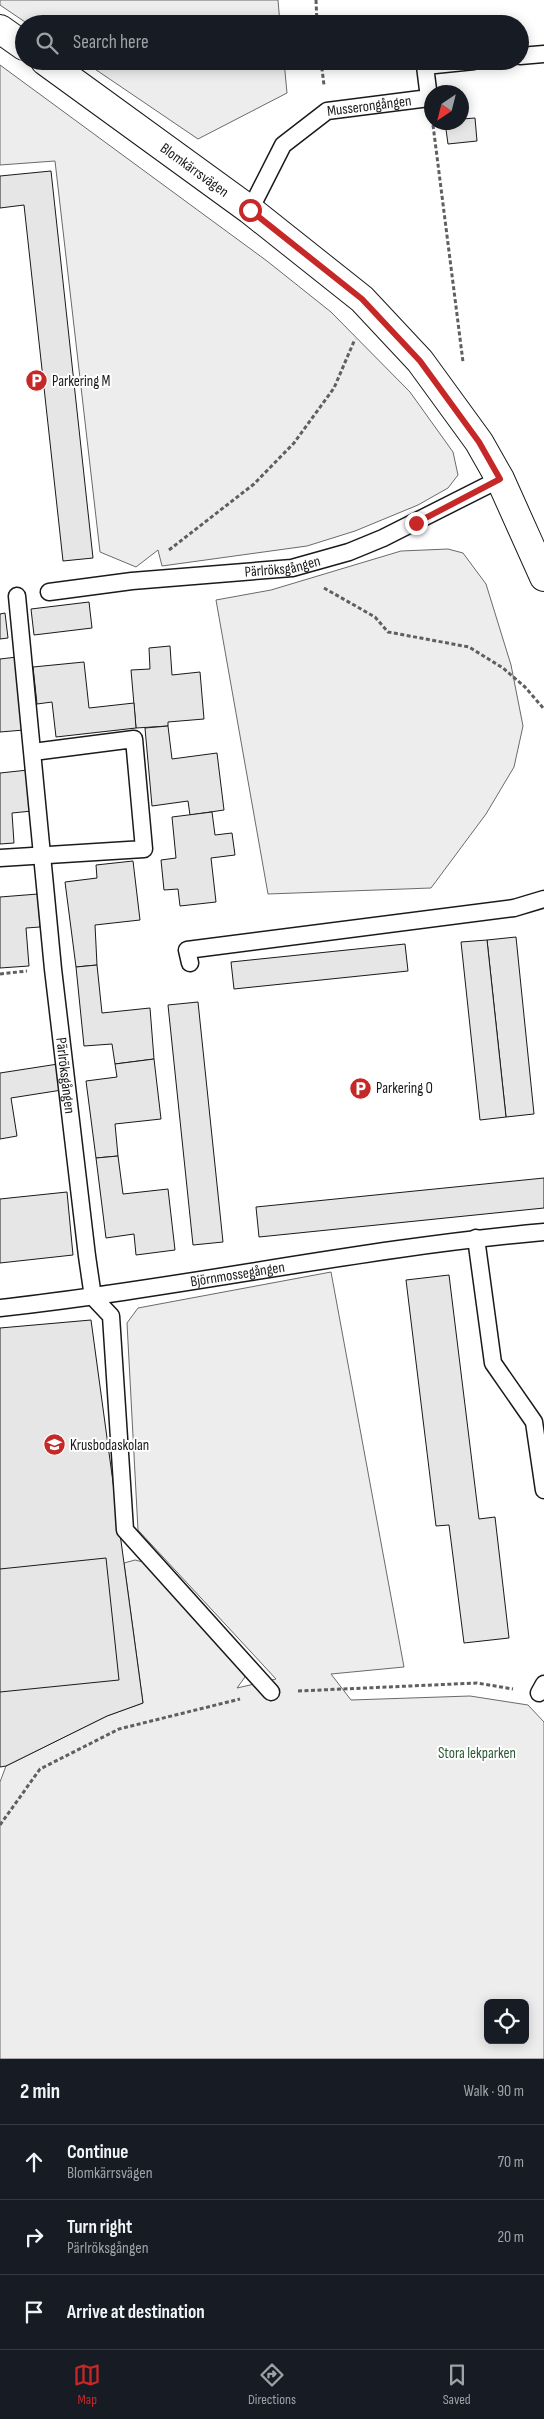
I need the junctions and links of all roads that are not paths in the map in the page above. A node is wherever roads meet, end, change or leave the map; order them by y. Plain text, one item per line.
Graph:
1 (0, 29) edge
2 (15, 40) edge
3 (544, 54) edge
4 (529, 55) edge
5 (56, 70) edge
6 (426, 70) edge
7 (250, 210) junction
8 (500, 479) junction
9 (544, 577) edge
10 (49, 592) dead end
11 (17, 596) dead end
12 (32, 752) junction
13 (43, 854) junction
14 (0, 858) edge
15 (544, 898) edge
16 (190, 963) dead end
17 (544, 1232) edge
18 (476, 1238) junction
19 (93, 1297) junction
20 (0, 1308) edge
21 (544, 1490) edge
22 (271, 1692) dead end

1 - 2 street
3 - 4 lane
5 - 7 street, Blomkärrsvägen
6 - 7 lane, Musserongången
7 - 8 street, Blomkärrsvägen
8 - 9 street, Blomkärrsvägen
8 - 10 lane, Pärlröksgången
11 - 12 lane, Pärlröksgången
12 - 13 lane, Pärlröksgången
12 - 13 lane
13 - 14 lane
13 - 19 lane, Pärlröksgången
15 - 16 lane
17 - 18 lane, Björnmossegången
18 - 19 lane, Björnmossegången
18 - 21 lane
19 - 20 lane, Björnmossegången
19 - 22 lane

